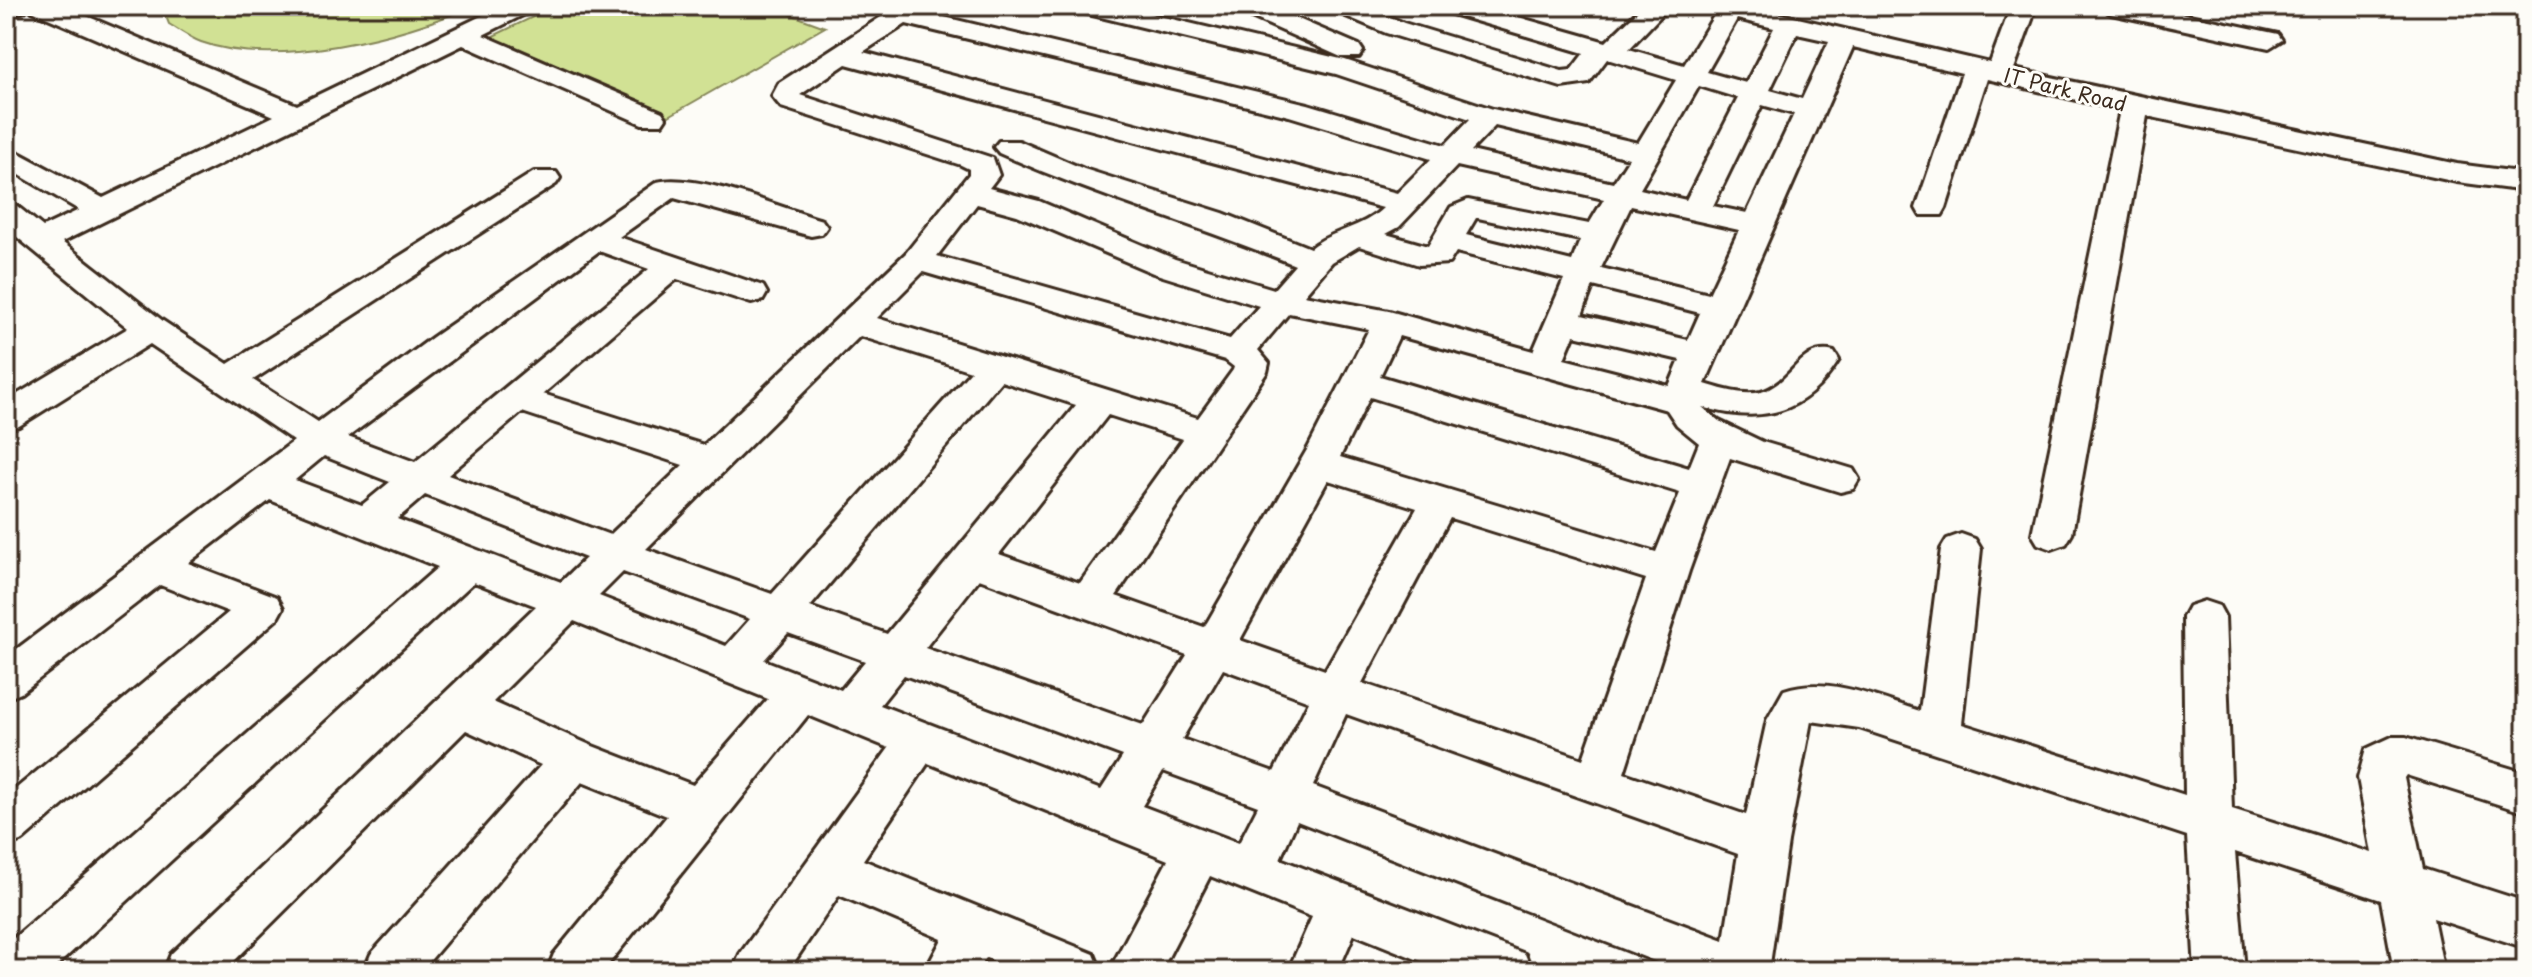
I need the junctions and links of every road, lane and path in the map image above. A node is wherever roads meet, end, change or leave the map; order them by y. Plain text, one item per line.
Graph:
1 (16, 6) edge
2 (41, 6) edge
3 (522, 6) edge
4 (1085, 6) edge
5 (1181, 6) edge
6 (1247, 6) edge
7 (1343, 6) edge
8 (1422, 6) edge
9 (1451, 6) edge
10 (1657, 6) edge
11 (2024, 6) edge
12 (2111, 6) edge
13 (6, 10) edge
14 (909, 10) edge
15 (1739, 10) edge
16 (1156, 23) junction
17 (1789, 24) junction
18 (1395, 28) junction
19 (462, 35) junction
20 (1844, 38) junction
21 (2269, 40) dead end
22 (1606, 50) junction
23 (844, 55) junction
24 (1353, 61) junction
25 (1117, 65) junction
26 (1988, 71) junction
27 (1691, 74) junction
28 (1754, 92) junction
29 (1081, 96) junction
30 (2135, 105) junction
31 (1298, 110) junction
32 (1810, 110) junction
33 (294, 114) junction
34 (1484, 115) junction
35 (652, 118) dead end
36 (1645, 153) junction
37 (6, 155) edge
38 (1452, 156) junction
39 (987, 168) junction
40 (545, 178) dead end
41 (2526, 182) edge
42 (1621, 194) junction
43 (1401, 203) junction
44 (1931, 208) dead end
45 (100, 209) junction
46 (1695, 211) junction
47 (6, 213) edge
48 (1757, 225) junction
49 (811, 227) dead end
50 (1358, 235) junction
51 (1598, 235) junction
52 (41, 240) junction
53 (597, 240) junction
54 (1448, 240) junction
55 (917, 260) junction
56 (1315, 262) junction
57 (670, 268) junction
58 (1582, 274) junction
59 (751, 293) dead end
60 (1283, 302) junction
61 (1719, 307) junction
62 (1561, 321) junction
63 (853, 322) junction
64 (1389, 322) junction
65 (151, 329) junction
66 (1237, 352) junction
67 (1700, 354) junction
68 (1822, 360) dead end
69 (995, 366) junction
70 (1544, 367) junction
71 (228, 380) junction
72 (1361, 382) junction
73 (1682, 395) junction
74 (515, 397) junction
75 (1101, 399) junction
76 (6, 417) edge
77 (1207, 434) junction
78 (1719, 439) junction
79 (319, 440) junction
80 (711, 461) junction
81 (1319, 464) junction
82 (418, 479) junction
83 (1840, 479) dead end
84 (266, 483) junction
85 (1703, 486) junction
86 (1440, 502) junction
87 (369, 521) junction
88 (2052, 534) dead end
89 (1961, 549) dead end
90 (617, 554) junction
91 (972, 560) junction
92 (470, 562) junction
93 (155, 567) junction
94 (1669, 571) junction
95 (568, 600) junction
96 (1089, 602) junction
97 (779, 614) junction
98 (2204, 617) dead end
99 (1215, 648) junction
100 (894, 656) junction
101 (733, 667) junction
102 (6, 681) edge
103 (1335, 692) junction
104 (800, 693) junction
105 (458, 706) junction
106 (850, 711) junction
107 (1939, 736) junction
108 (921, 738) junction
109 (1153, 749) junction
110 (574, 759) junction
111 (1597, 785) junction
112 (2526, 793) edge
113 (1286, 796) junction
114 (701, 809) junction
115 (1112, 813) junction
116 (2209, 821) junction
117 (6, 825) edge
118 (1764, 842) junction
119 (1200, 848) junction
120 (830, 869) junction
121 (1251, 869) junction
122 (2404, 886) junction
123 (1342, 906) junction
124 (2526, 925) edge
125 (976, 929) junction
126 (14, 971) edge
127 (189, 971) edge
128 (389, 971) edge
129 (572, 971) edge
130 (758, 971) edge
131 (950, 971) edge
132 (1076, 971) edge
133 (1134, 971) edge
134 (1313, 971) edge
135 (1507, 971) edge
136 (1743, 971) edge
137 (2220, 971) edge
138 (2419, 971) edge

1 - 13 street
2 - 33 street
3 - 19 street
4 - 16 street
5 - 16 street
6 - 24 street
7 - 18 street
8 - 18 street
9 - 22 street
10 - 22 street
11 - 26 street
12 - 21 street
14 - 23 street
14 - 25 street
15 - 17 street, IT Park Road
15 - 27 street
16 - 24 street
16 - 25 street
17 - 20 street, IT Park Road
17 - 28 street
18 - 22 street
18 - 24 street
19 - 33 street
19 - 35 street
20 - 26 street, IT Park Road
20 - 32 street
22 - 27 street
23 - 29 street
23 - 39 street
24 - 31 street
24 - 34 street
25 - 29 street
25 - 31 street
26 - 30 street, IT Park Road
26 - 44 street
27 - 28 street
27 - 36 street
28 - 32 street
28 - 46 street
29 - 39 street
29 - 43 street
30 - 41 street
30 - 88 street, IT Park Road
31 - 38 street
32 - 48 street
33 - 45 street
34 - 36 street
34 - 38 street
36 - 42 street
37 - 45 street
38 - 42 street
38 - 43 street
39 - 55 street
39 - 56 street
39 - 60 street
40 - 71 street
42 - 46 street
42 - 51 street
43 - 50 street
45 - 52 street
46 - 48 street
47 - 52 street
48 - 61 street
49 - 53 street
50 - 54 street
50 - 56 street
51 - 54 street
51 - 58 street
52 - 65 street
53 - 57 street
53 - 79 street
54 - 58 street
55 - 63 street
55 - 66 street
56 - 60 street
57 - 59 street
57 - 74 street
58 - 61 street
58 - 62 street
60 - 64 street
60 - 66 street
61 - 67 street
62 - 67 street
62 - 70 street
63 - 69 street
63 - 80 street
64 - 70 street
64 - 72 street
65 - 71 street
65 - 76 street
66 - 77 street
67 - 73 street
68 - 73 street
69 - 75 street
69 - 97 street
70 - 73 street
71 - 79 street
72 - 81 street
72 - 85 street
73 - 78 street
74 - 80 street
74 - 82 street
75 - 77 street
75 - 91 street
77 - 96 street
78 - 83 street
78 - 85 street
79 - 82 street
79 - 84 street
80 - 90 street
81 - 86 street
81 - 99 street
82 - 87 street
82 - 90 street
84 - 87 street
84 - 93 street
85 - 94 street
86 - 94 street
86 - 103 street
87 - 92 street
89 - 107 street
90 - 95 street
90 - 97 street
91 - 96 street
91 - 100 street
92 - 95 street
92 - 126 street
93 - 102 street
93 - 117 street
94 - 111 street
95 - 101 street
95 - 105 street
96 - 99 street
97 - 100 street
97 - 101 street
98 - 116 street
99 - 103 street
99 - 109 street
100 - 106 street
100 - 109 street
101 - 104 street
103 - 111 street
103 - 113 street
104 - 106 street
104 - 114 street
105 - 110 street
105 - 127 street
106 - 108 street
107 - 116 street
107 - 118 street
108 - 115 street
108 - 120 street
109 - 113 street
109 - 115 street
110 - 114 street
110 - 128 street
111 - 118 street
112 - 122 street
113 - 121 street
113 - 136 street
114 - 129 street
115 - 119 street
116 - 122 street
116 - 137 street
118 - 136 street
119 - 121 street
119 - 133 street
120 - 125 street
120 - 130 street
121 - 123 street
122 - 124 street
122 - 138 street
123 - 134 street
123 - 135 street
125 - 131 street
125 - 132 street

